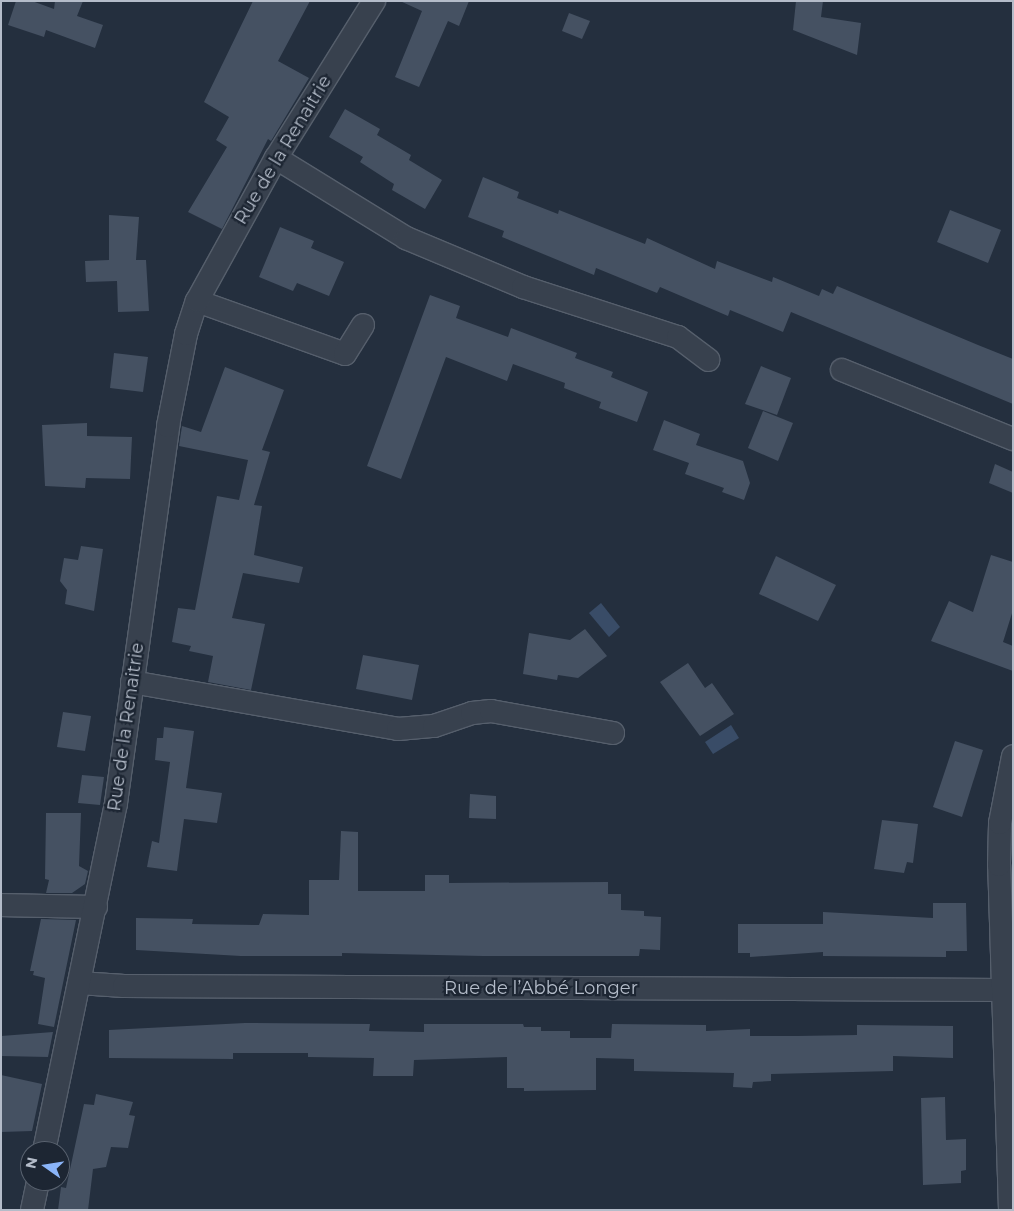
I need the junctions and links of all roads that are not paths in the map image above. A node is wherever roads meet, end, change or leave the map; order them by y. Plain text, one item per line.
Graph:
1 (374, 1) edge
2 (276, 158) junction
3 (197, 301) junction
4 (363, 325) dead end
5 (708, 360) dead end
6 (842, 370) dead end
7 (1013, 438) edge
8 (132, 682) junction
9 (613, 733) dead end
10 (1013, 756) edge
11 (1, 905) edge
12 (96, 906) junction
13 (79, 983) junction
14 (1003, 990) junction
15 (46, 1141) edge
16 (36, 1191) edge
17 (32, 1210) edge
18 (1010, 1210) edge

1 - 2 street, Rue de la Renaitrie
2 - 3 street, Rue de la Renaitrie
2 - 5 street
3 - 4 street
3 - 8 street, Rue de la Renaitrie
6 - 7 street
8 - 9 street
8 - 12 street, Rue de la Renaitrie
10 - 14 street
11 - 12 street
12 - 13 street, Rue de la Renaitrie
13 - 14 street, Rue de l’Abbé Longer
13 - 15 street, Rue de la Renaitrie
14 - 18 street
16 - 17 street

